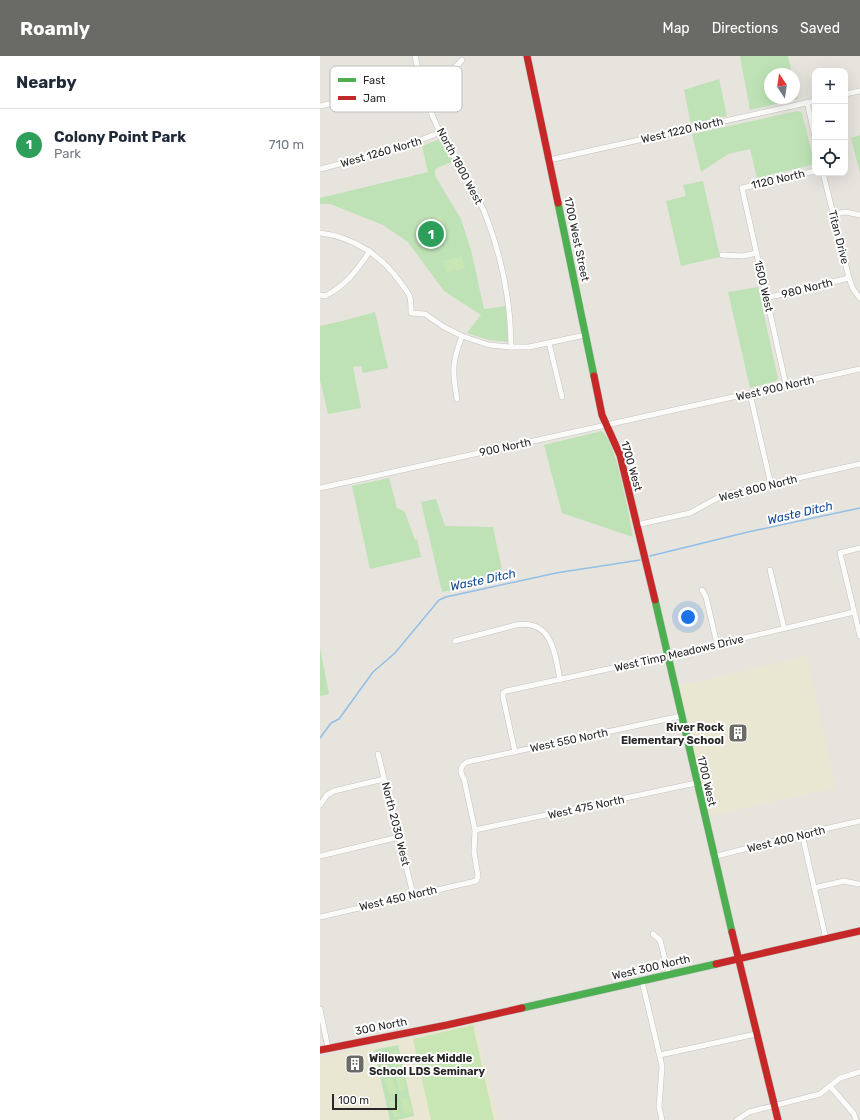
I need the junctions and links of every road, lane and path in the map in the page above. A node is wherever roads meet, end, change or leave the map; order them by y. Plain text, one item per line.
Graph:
1 (415, 56) edge
2 (527, 56) edge
3 (462, 60) dead end
4 (417, 66) edge
5 (458, 66) edge
6 (860, 91) edge
7 (848, 93) edge
8 (812, 101) edge
9 (807, 102) junction
10 (330, 104) edge
11 (320, 106) edge
12 (432, 112) edge
13 (812, 124) edge
14 (441, 132) junction
15 (549, 160) junction
16 (320, 169) edge
17 (812, 172) edge
18 (824, 176) edge
19 (742, 188) joint
20 (833, 214) junction
21 (860, 215) edge
22 (320, 233) edge
23 (370, 251) junction
24 (756, 253) junction
25 (722, 255) dead end
26 (849, 278) junction
27 (320, 295) edge
28 (766, 298) junction
29 (860, 298) edge
30 (585, 335) junction
31 (462, 336) junction
32 (549, 343) junction
33 (511, 347) junction
34 (860, 369) edge
35 (786, 385) junction
36 (750, 394) junction
37 (562, 397) dead end
38 (457, 398) dead end
39 (690, 407) joint
40 (606, 426) junction
41 (860, 464) edge
42 (771, 485) junction
43 (320, 488) edge
44 (636, 525) junction
45 (860, 548) edge
46 (770, 570) dead end
47 (702, 590) dead end
48 (854, 612) junction
49 (784, 628) junction
50 (860, 636) edge
51 (454, 641) dead end
52 (717, 644) junction
53 (668, 656) junction
54 (560, 680) junction
55 (681, 716) junction
56 (515, 752) junction
57 (378, 754) dead end
58 (384, 779) junction
59 (696, 783) junction
60 (320, 805) edge
61 (860, 821) edge
62 (475, 830) junction
63 (802, 834) junction
64 (399, 837) junction
65 (320, 856) edge
66 (713, 857) junction
67 (858, 884) dead end
68 (814, 888) junction
69 (413, 894) junction
70 (320, 917) edge
71 (860, 931) edge
72 (653, 934) dead end
73 (826, 939) junction
74 (739, 959) junction
75 (670, 975) junction
76 (642, 981) junction
77 (320, 1009) edge
78 (447, 1025) joint
79 (756, 1034) junction
80 (328, 1048) junction
81 (320, 1050) edge
82 (660, 1055) junction
83 (860, 1072) edge
84 (830, 1086) junction
85 (774, 1106) junction
86 (662, 1120) edge
87 (737, 1120) edge
88 (778, 1120) edge
89 (856, 1120) edge

1 - 4 street, North 1800 West
2 - 15 street, 1700 West Street
3 - 5 street
6 - 7 street
8 - 9 street, West 1220 North
9 - 13 street
9 - 15 street, West 1220 North
10 - 11 street
12 - 14 street, North 1800 West
14 - 16 street, West 1260 North
14 - 33 street, North 1800 West
15 - 30 street, 1700 West Street
17 - 19 street, 1120 North
18 - 20 street, Titan Drive
19 - 24 street, 1500 West
20 - 21 street
20 - 26 street, Titan Drive
22 - 23 street
23 - 27 street
23 - 31 street
24 - 25 street
24 - 28 street, 1500 West
26 - 28 street, 980 North
26 - 29 street, Titan Drive
28 - 35 street, 1500 West
30 - 32 street
30 - 40 street, 1700 West Street
31 - 33 street
31 - 38 street
32 - 33 street
32 - 37 street
34 - 35 street, West 900 North
35 - 36 street, West 900 North
36 - 39 street, West 900 North
36 - 42 street
39 - 40 street, 900 North
40 - 43 street, 900 North
40 - 44 street, 1700 West
41 - 42 street, West 800 North
42 - 44 street, West 800 North
44 - 53 street, 1700 West
45 - 48 street
46 - 49 street
47 - 52 street
48 - 49 street, West Timp Meadows Drive
48 - 50 street
49 - 52 street, West Timp Meadows Drive
51 - 54 street
52 - 53 street, West Timp Meadows Drive
53 - 54 street, West Timp Meadows Drive
53 - 55 street, 1700 West
54 - 56 street, West Timp Meadows Drive
55 - 56 street, West 550 North
55 - 59 street, 1700 West
56 - 62 street, West 550 North
57 - 58 street, North 2030 West
58 - 60 street
58 - 64 street, North 2030 West
59 - 62 street, West 475 North
59 - 66 street, 1700 West
61 - 63 street, West 400 North
62 - 69 street, West 450 North
63 - 66 street, West 400 North
63 - 68 street
64 - 65 street
64 - 69 street, North 2030 West
66 - 74 street, 1700 West
67 - 68 street
68 - 73 street
69 - 70 street, West 450 North
71 - 73 street, West 300 North
72 - 75 street
73 - 74 street, West 300 North
74 - 75 street, West 300 North
74 - 79 street, 1700 West
75 - 76 street, West 300 North
76 - 78 street, West 300 North
76 - 82 street
77 - 80 street
78 - 80 street, 300 North
79 - 82 street
79 - 85 street, 1700 West
80 - 81 street, 300 North
82 - 86 street
83 - 84 street
84 - 85 street
84 - 89 street
85 - 87 street
85 - 88 street, 1700 West

